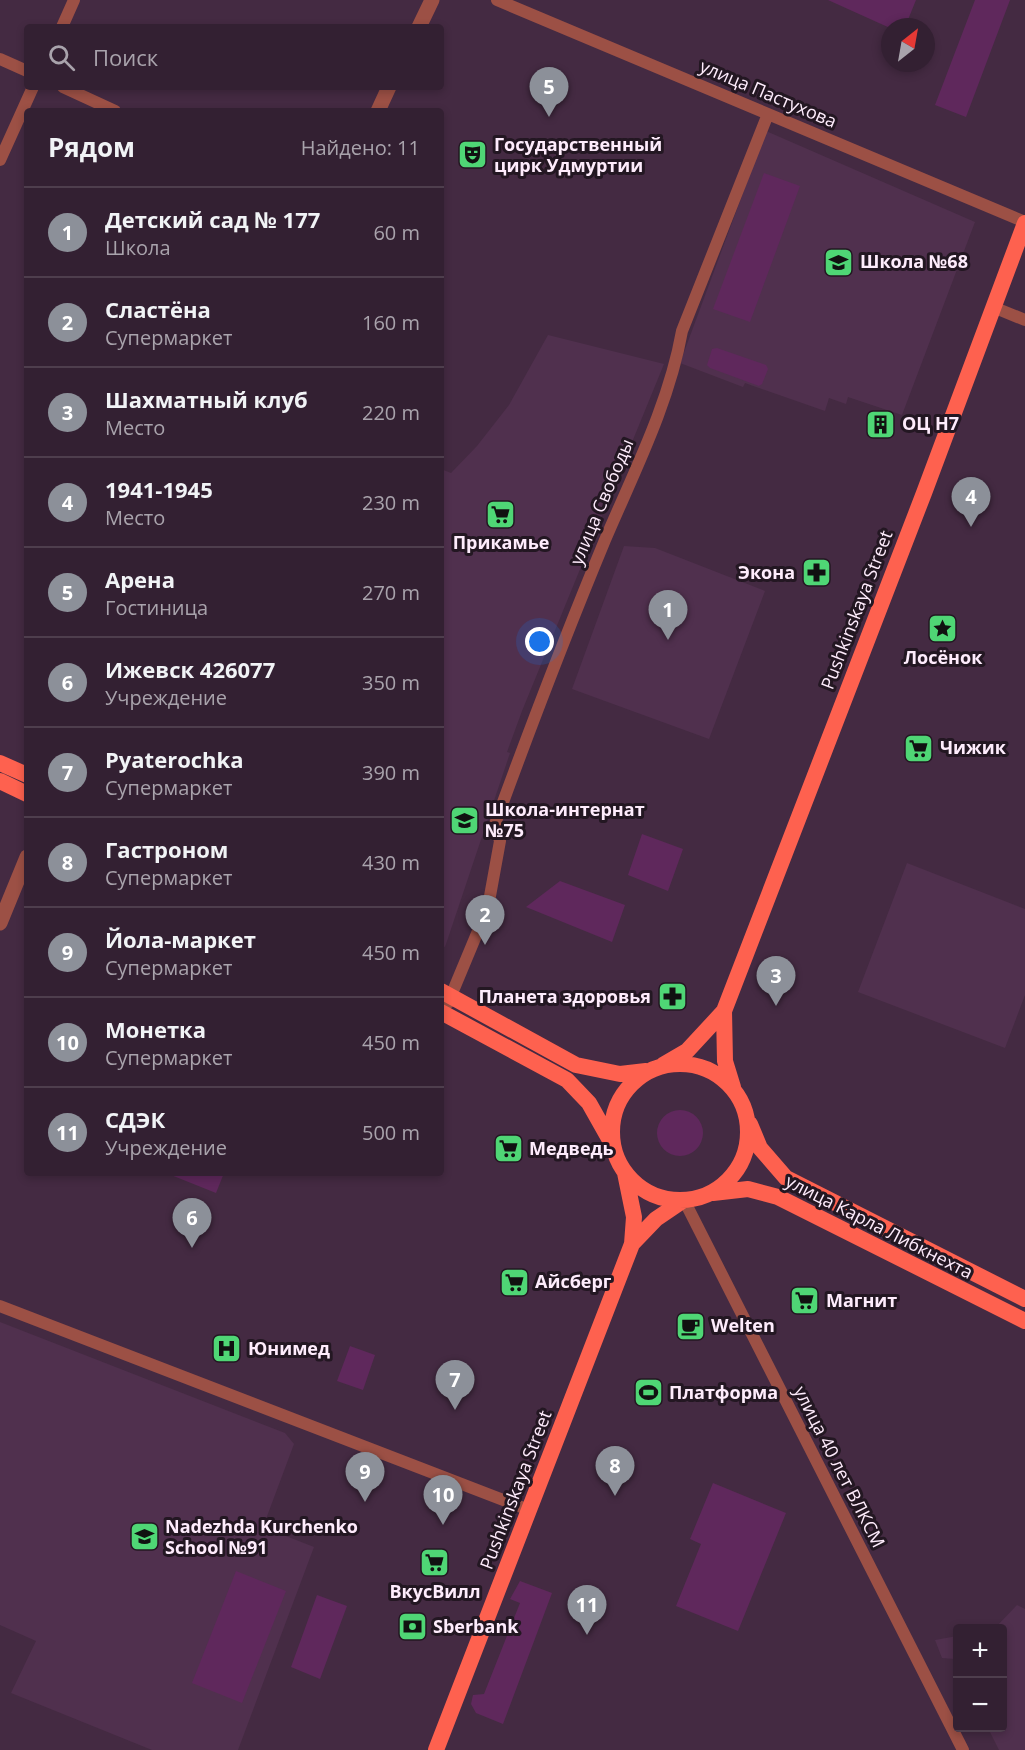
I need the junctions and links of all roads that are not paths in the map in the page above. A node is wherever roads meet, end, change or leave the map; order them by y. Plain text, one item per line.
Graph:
1 (74, 0) edge
2 (432, 0) edge
3 (496, 0) edge
4 (63, 24) edge
5 (420, 24) edge
6 (0, 59) edge
7 (24, 70) edge
8 (32, 90) edge
9 (70, 90) edge
10 (388, 90) edge
11 (108, 108) edge
12 (379, 108) edge
13 (768, 114) junction
14 (0, 160) edge
15 (1025, 222) edge
16 (993, 307) junction
17 (1025, 320) edge
18 (0, 763) edge
19 (24, 774) edge
20 (0, 781) edge
21 (24, 793) edge
22 (24, 864) edge
23 (0, 923) edge
24 (446, 994) edge
25 (724, 1011) junction
26 (444, 1014) edge
27 (656, 1068) junction
28 (735, 1091) junction
29 (746, 1115) junction
30 (614, 1149) junction
31 (625, 1173) junction
32 (710, 1193) junction
33 (684, 1200) junction
34 (632, 1244) junction
35 (1025, 1299) edge
36 (0, 1306) edge
37 (1025, 1322) edge
38 (530, 1510) junction
39 (436, 1750) edge
40 (963, 1750) edge

1 - 4 street
2 - 5 street
3 - 13 street, улица Пастухова
6 - 7 street
8 - 14 street
9 - 11 street
10 - 12 street
13 - 15 street, улица Пастухова
13 - 24 street, улица Свободы
15 - 16 main road, Pushkinskaya Street
16 - 17 street
16 - 25 main road, Pushkinskaya Street
18 - 19 main road
20 - 21 main road
22 - 23 street
24 - 27 main road
25 - 27 main road, Pushkinskaya Street
25 - 28 main road, Pushkinskaya Street
26 - 30 main road
27 - 28 main road
27 - 30 main road
28 - 29 main road
29 - 32 main road
29 - 35 main road, улица Карла Либкнехта
30 - 31 main road
31 - 33 main road
31 - 34 main road, Pushkinskaya Street
32 - 33 main road
32 - 37 main road, улица Карла Либкнехта
33 - 34 main road, Pushkinskaya Street
33 - 40 street, улица 40 лет ВЛКСМ
34 - 38 main road, Pushkinskaya Street
36 - 38 street
38 - 39 main road, Pushkinskaya Street

